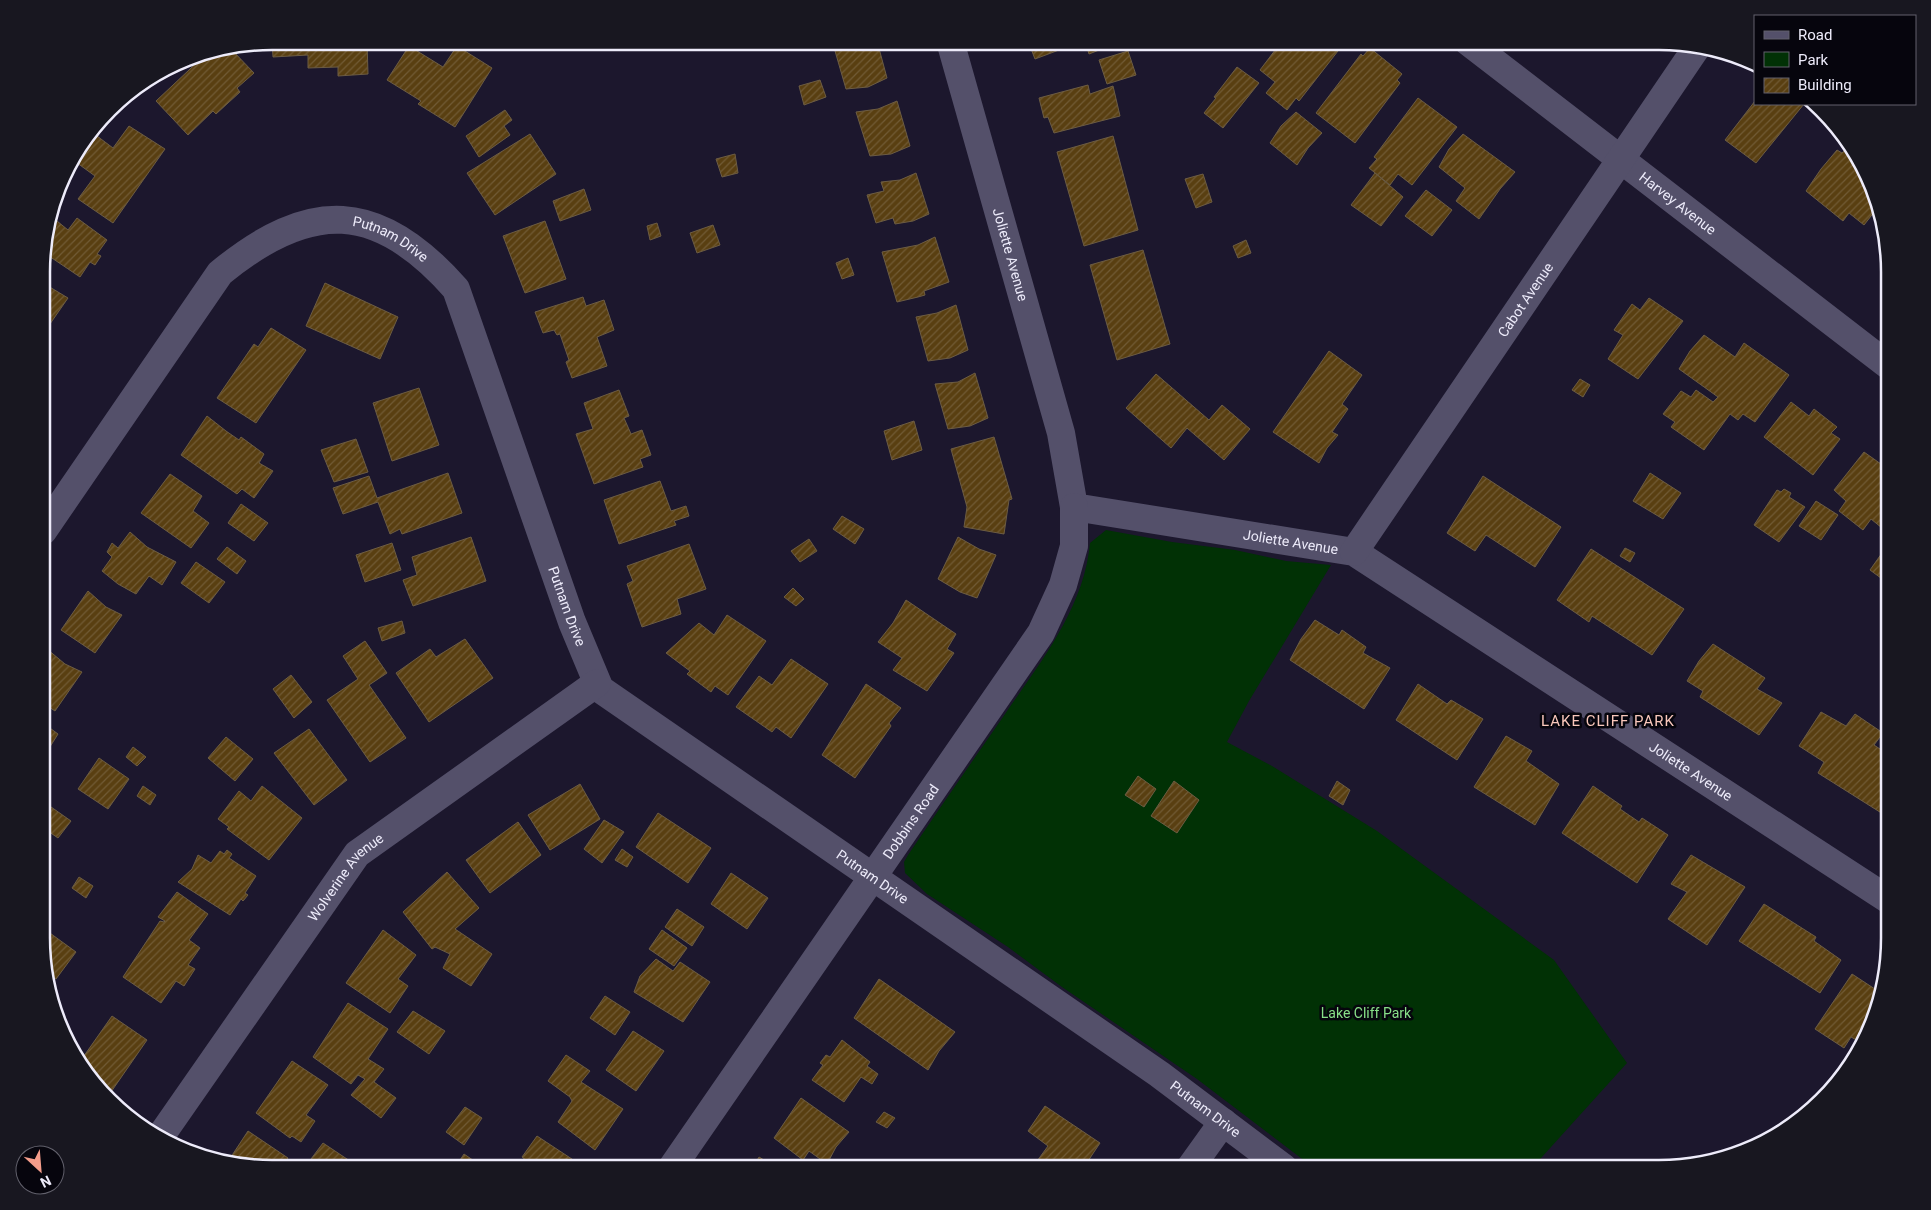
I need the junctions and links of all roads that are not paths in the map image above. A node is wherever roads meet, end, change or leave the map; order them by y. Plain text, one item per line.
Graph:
1 (953, 50) edge
2 (1479, 50) edge
3 (1694, 53) edge
4 (1620, 158) junction
5 (1881, 360) edge
6 (1074, 507) junction
7 (50, 521) edge
8 (1354, 552) junction
9 (597, 683) junction
10 (873, 879) junction
11 (1881, 895) edge
12 (1223, 1122) junction
13 (164, 1132) edge
14 (677, 1160) edge
15 (1196, 1160) edge
16 (1273, 1160) edge

1 - 6 street, Joliette Avenue
2 - 4 street, Harvey Avenue
3 - 4 street, Cabot Avenue
4 - 5 street, Harvey Avenue
4 - 8 street, Cabot Avenue
6 - 8 street, Joliette Avenue
6 - 10 street, Dobbins Road
7 - 9 street, Putnam Drive
8 - 11 street, Joliette Avenue
9 - 10 street, Putnam Drive
9 - 13 street, Wolverine Avenue
10 - 12 street, Putnam Drive
10 - 14 street, Dobbins Road
12 - 15 street
12 - 16 street, Putnam Drive

